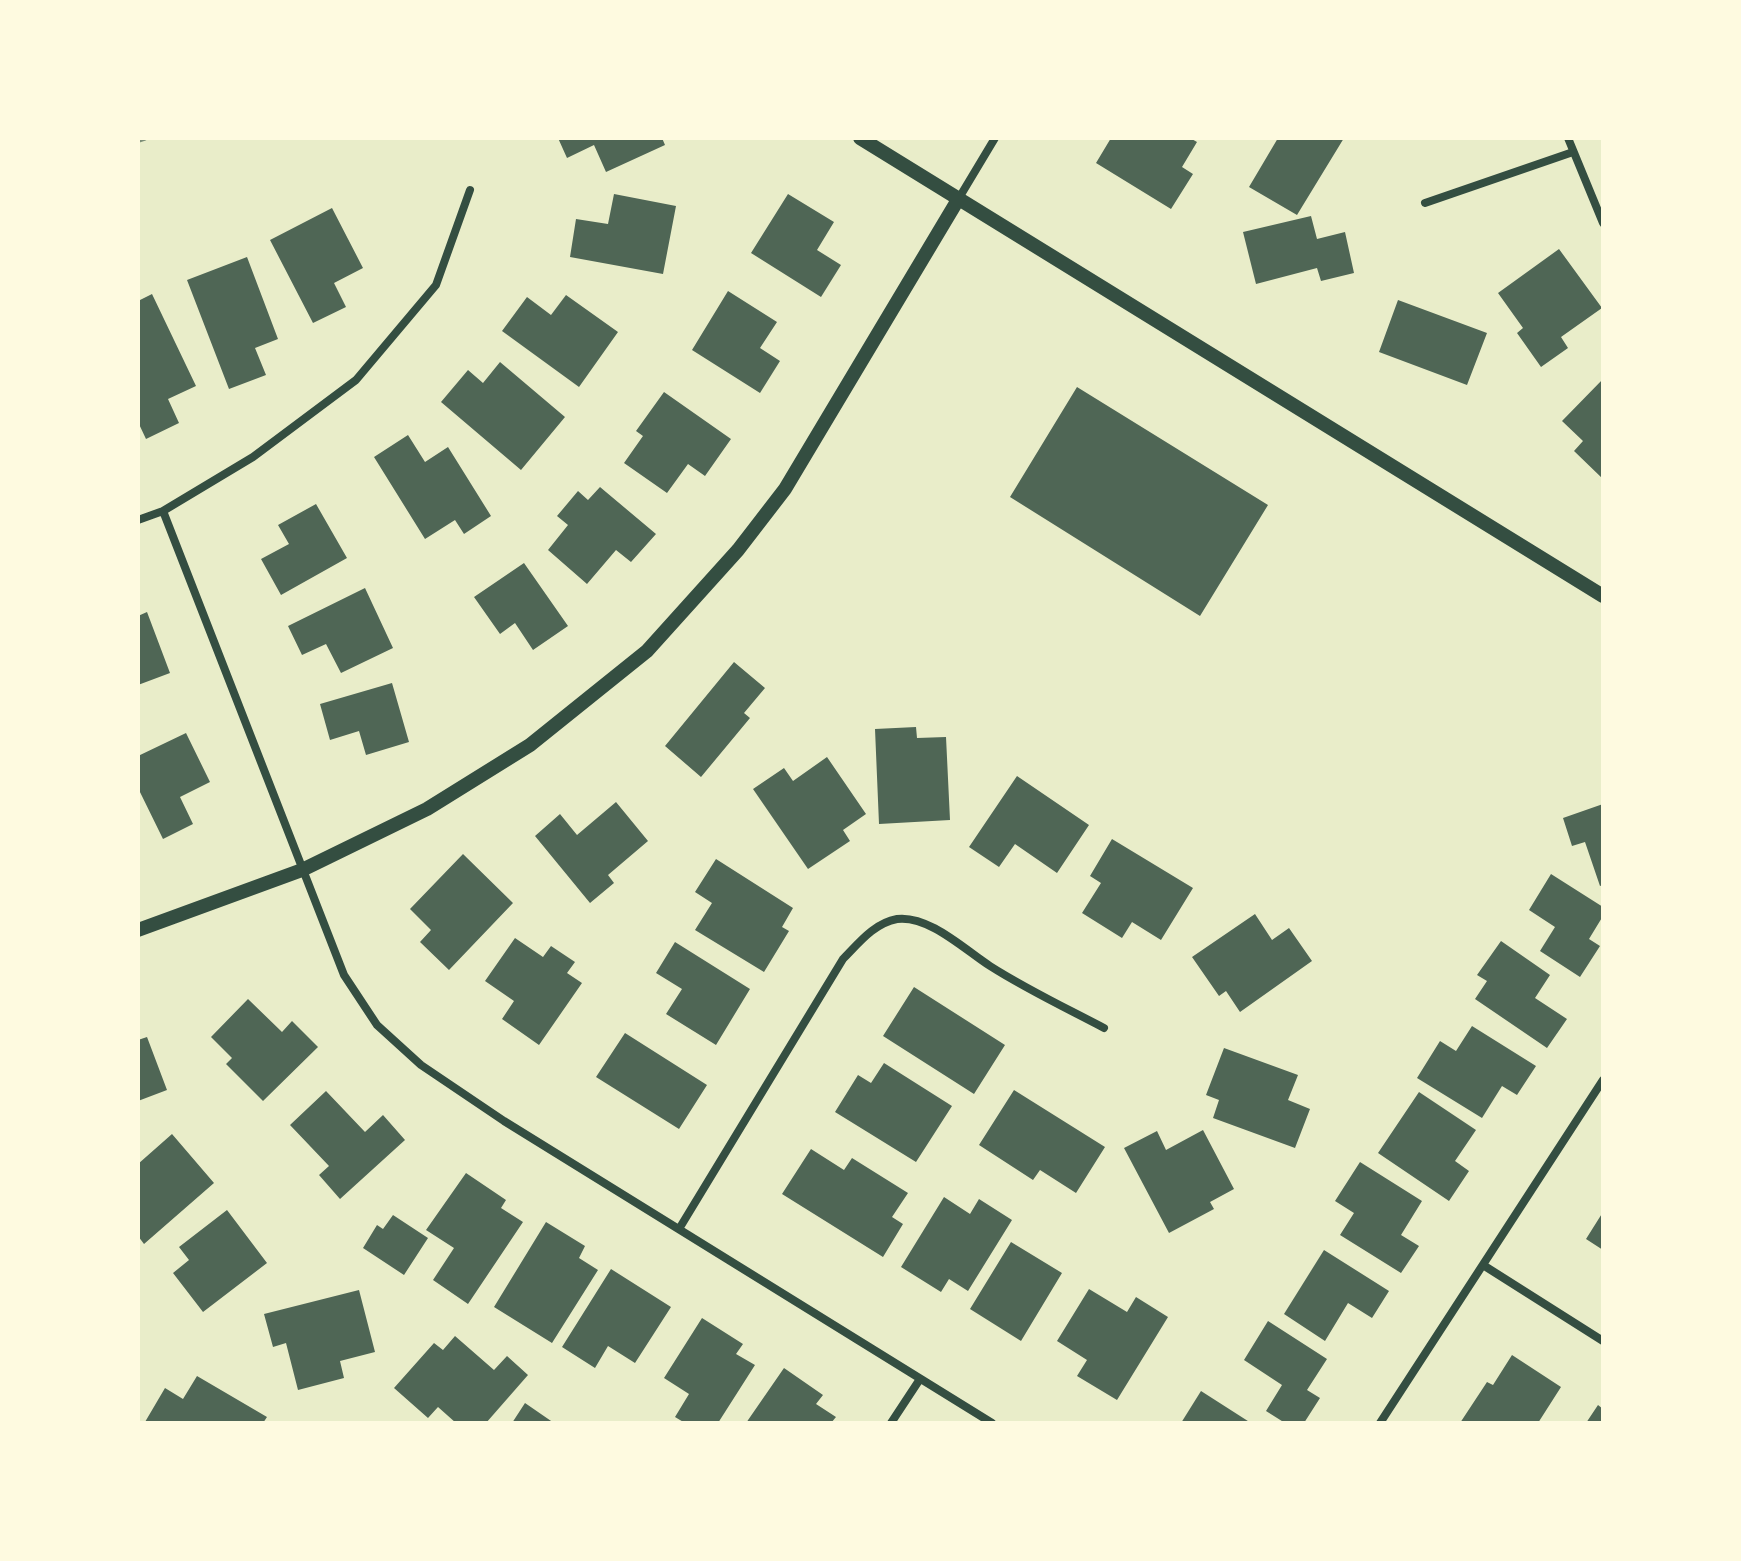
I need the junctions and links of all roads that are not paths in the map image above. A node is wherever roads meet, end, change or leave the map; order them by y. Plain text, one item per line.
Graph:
1 (860, 138) edge
2 (995, 138) edge
3 (1568, 138) edge
4 (1573, 152) junction
5 (470, 190) dead end
6 (959, 198) junction
7 (1425, 203) dead end
8 (1603, 223) edge
9 (163, 511) junction
10 (138, 520) edge
11 (1603, 596) edge
12 (302, 870) junction
13 (138, 930) edge
14 (1104, 1028) dead end
15 (1603, 1080) edge
16 (679, 1229) junction
17 (1483, 1265) junction
18 (1603, 1341) edge
19 (920, 1379) junction
20 (891, 1423) edge
21 (992, 1423) edge
22 (1380, 1423) edge

1 - 6 street
2 - 6 street
3 - 4 street
4 - 7 street
4 - 8 street
5 - 9 street
6 - 11 street
6 - 12 street
9 - 10 street
9 - 12 street
12 - 13 street
12 - 16 street
14 - 16 street
15 - 17 street
16 - 19 street
17 - 18 street
17 - 22 street
19 - 20 street
19 - 21 street

